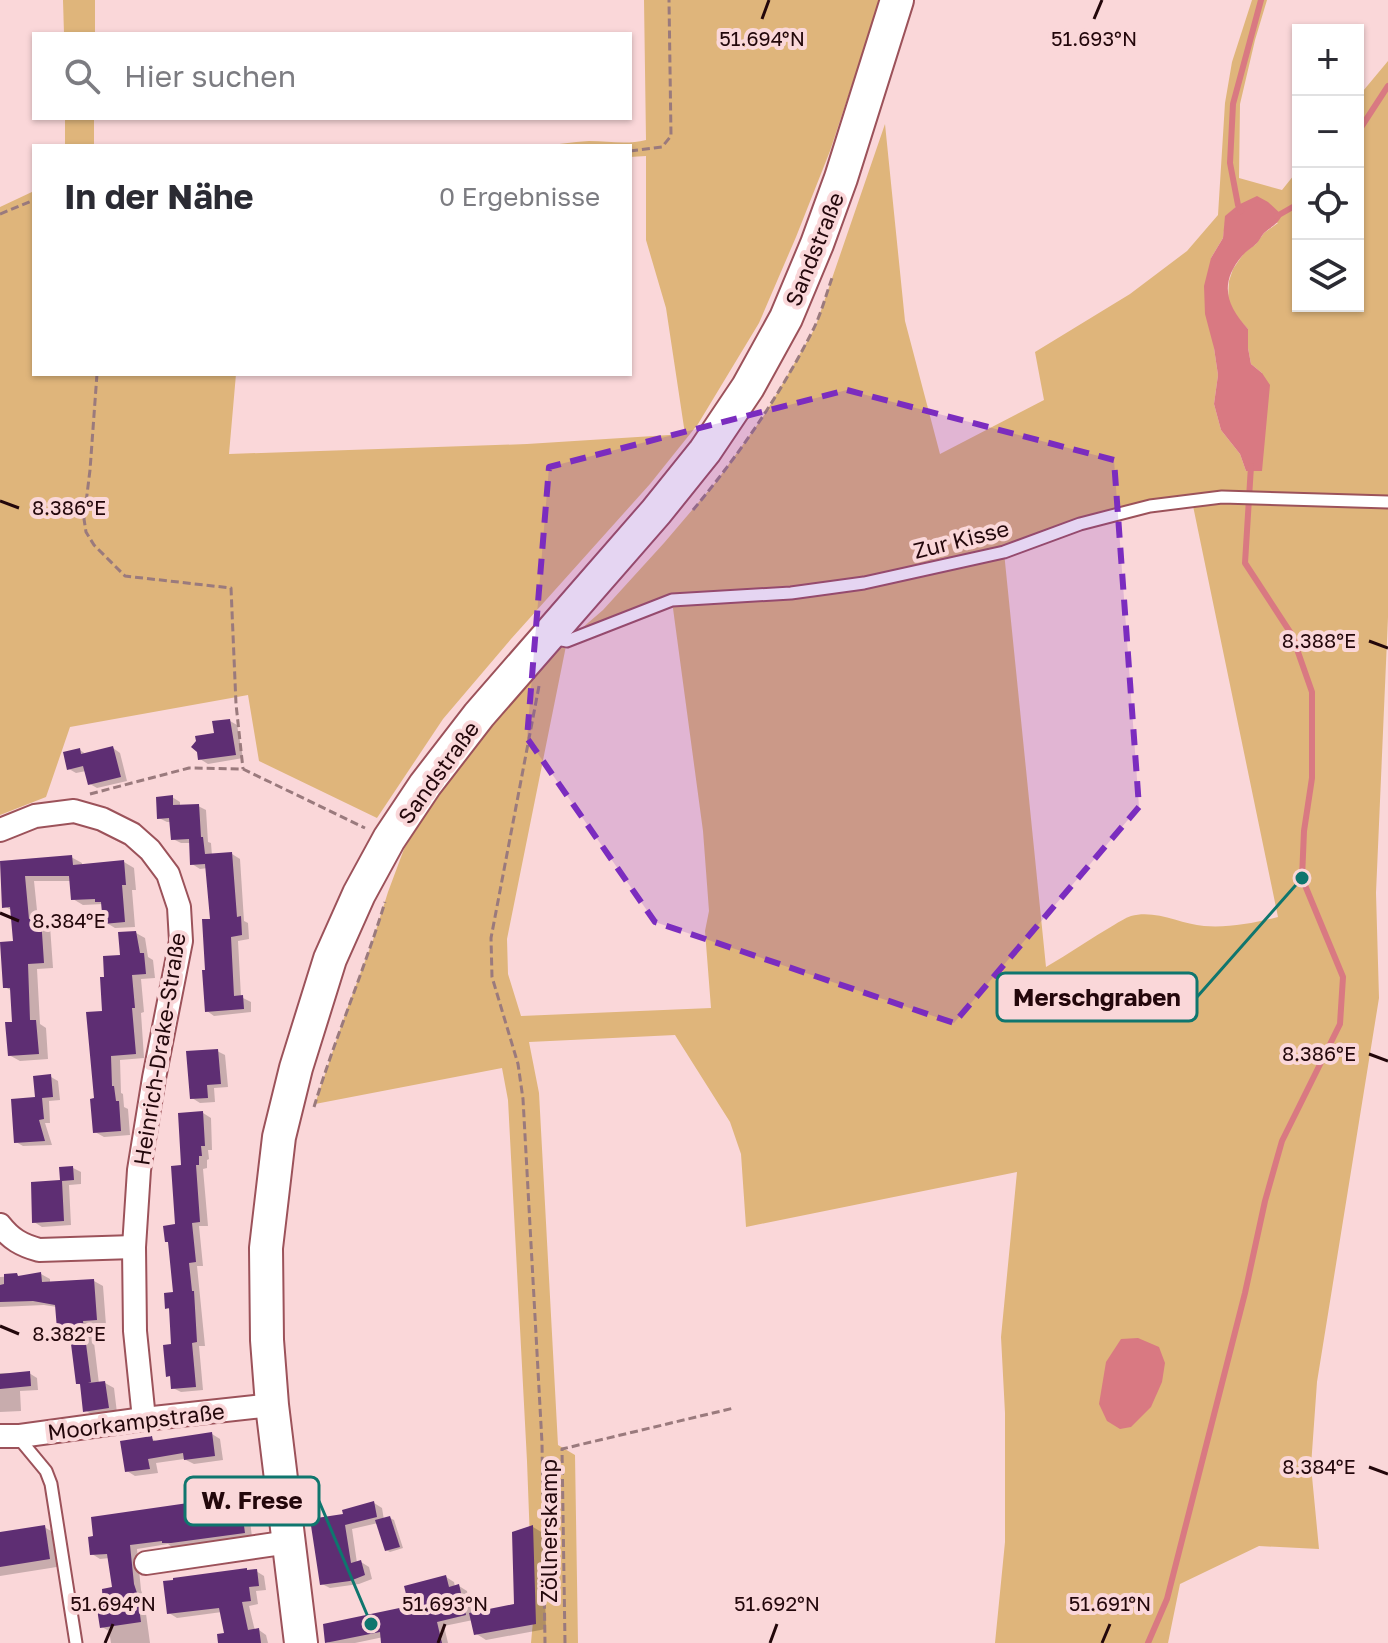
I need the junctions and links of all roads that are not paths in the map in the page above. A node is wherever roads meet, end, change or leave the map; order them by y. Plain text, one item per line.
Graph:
1 (897, 0) edge
2 (1388, 502) edge
3 (548, 637) junction
4 (0, 830) edge
5 (0, 1225) edge
6 (134, 1247) junction
7 (272, 1405) junction
8 (144, 1419) junction
9 (8, 1436) edge
10 (289, 1542) junction
11 (146, 1563) dead end
12 (76, 1643) edge
13 (301, 1643) edge

1 - 3 main road, Sandstraße
2 - 3 lane, Zur Kisse
3 - 7 main road, Sandstraße
4 - 6 street, Heinrich-Drake-Straße
5 - 6 street
6 - 8 street, Heinrich-Drake-Straße
7 - 8 street, Moorkampstraße
7 - 10 main road, Sandstraße
8 - 9 street, Moorkampstraße
9 - 12 lane
10 - 11 street
10 - 13 main road, Sandstraße

